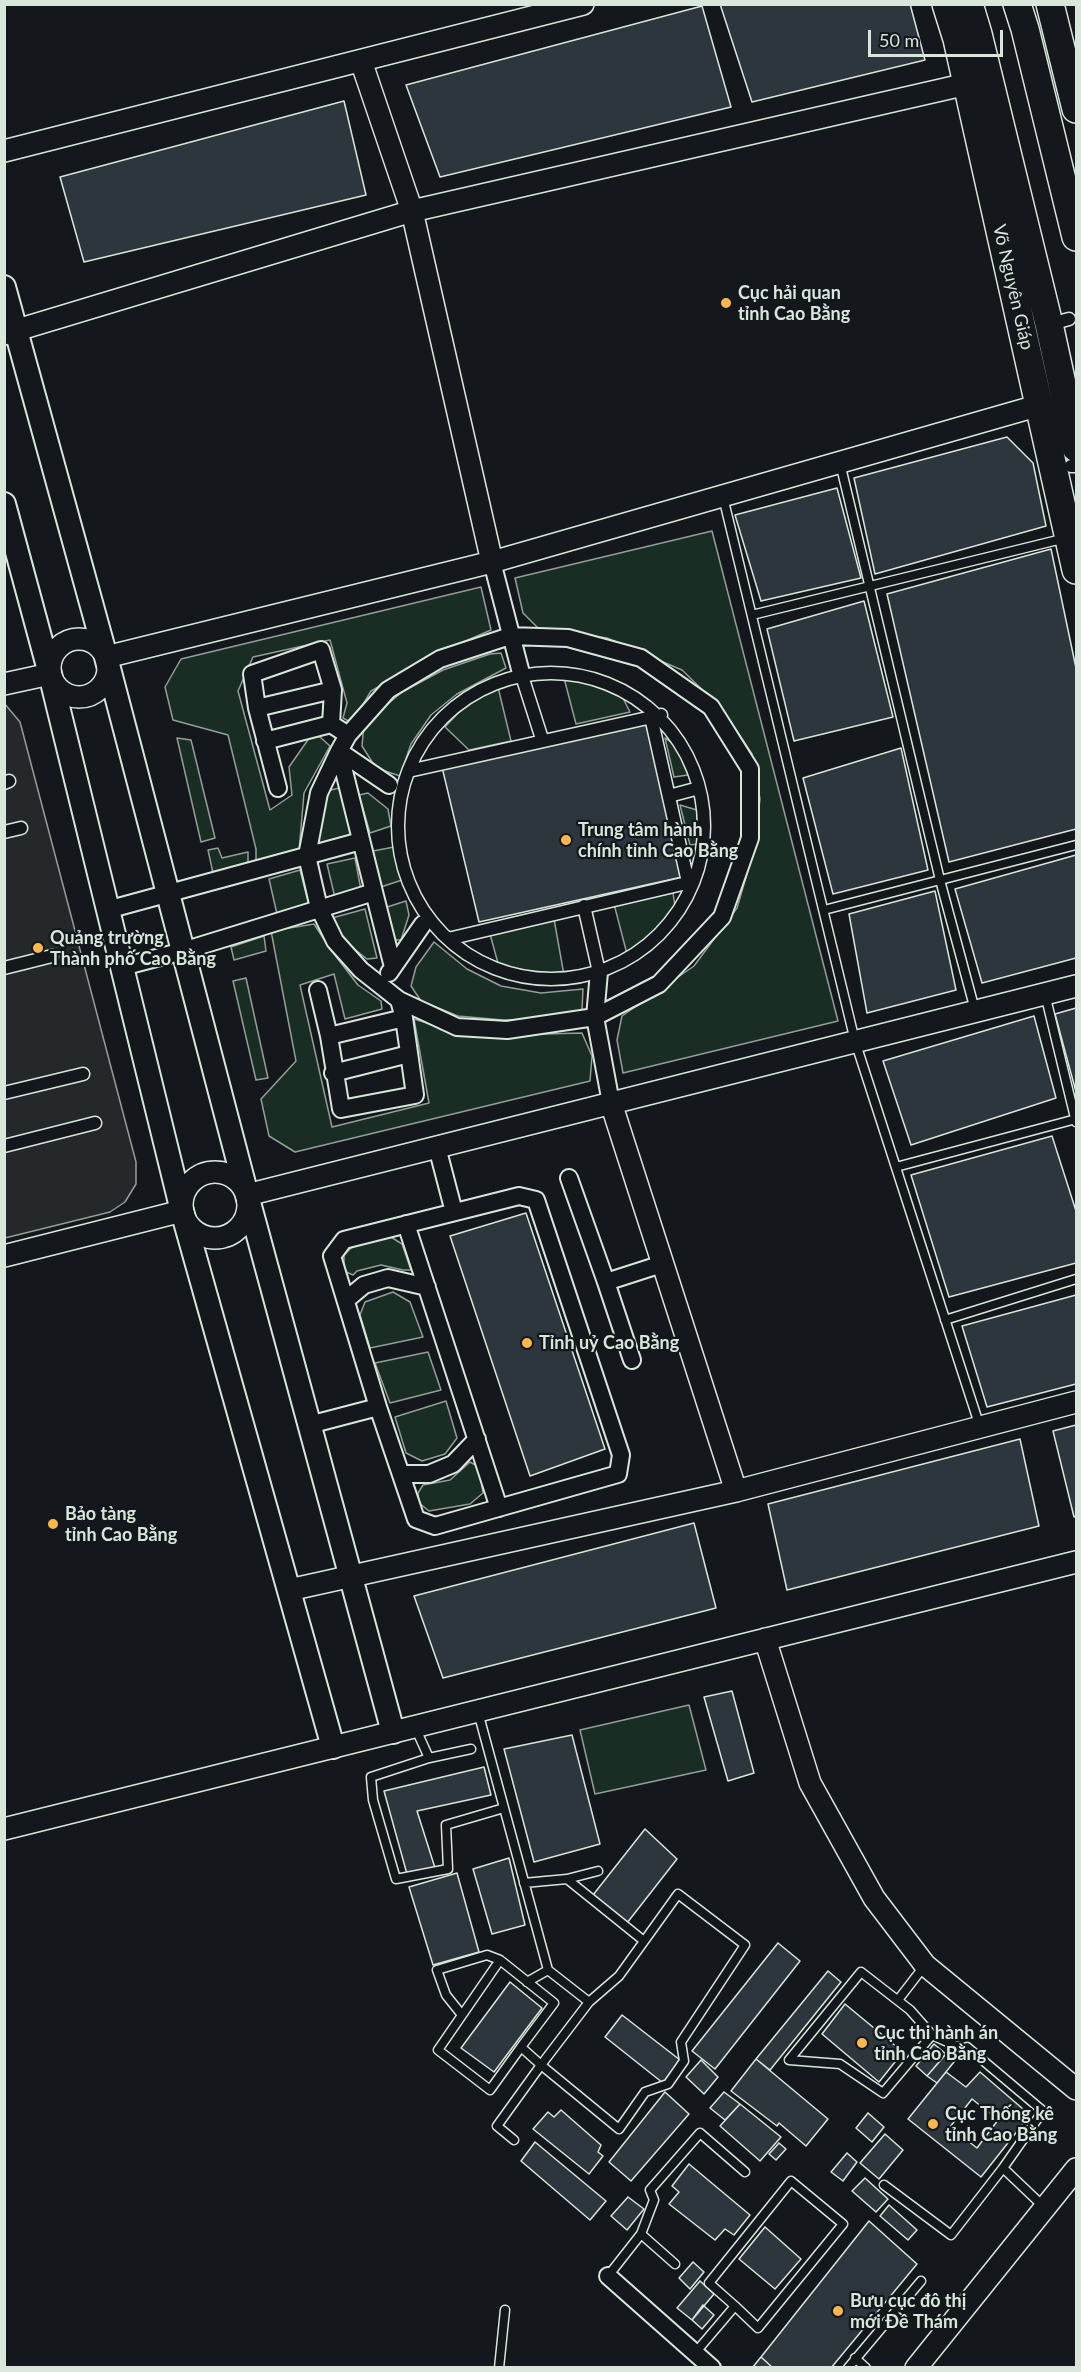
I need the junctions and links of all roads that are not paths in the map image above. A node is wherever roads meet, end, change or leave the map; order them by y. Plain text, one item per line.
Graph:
1 (583, 4) edge
2 (946, 4) edge
3 (969, 4) edge
4 (1017, 4) edge
5 (1050, 4) edge
6 (361, 61) junction
7 (967, 84) junction
8 (1077, 109) edge
9 (4, 151) edge
10 (412, 211) junction
11 (1077, 237) edge
12 (4, 287) edge
13 (1036, 327) junction
14 (10, 332) edge
15 (1071, 397) edge
16 (1040, 405) junction
17 (840, 463) junction
18 (1064, 465) edge
19 (723, 496) junction
20 (4, 504) edge
21 (1069, 537) junction
22 (492, 562) junction
23 (1077, 570) edge
24 (869, 586) junction
25 (752, 615) junction
26 (510, 636) junction
27 (106, 657) junction
28 (521, 673) junction
29 (50, 674) junction
30 (4, 684) edge
31 (333, 690) junction
32 (257, 708) junction
33 (656, 716) junction
34 (332, 724) junction
35 (348, 735) junction
36 (542, 740) junction
37 (266, 741) junction
38 (339, 751) junction
39 (413, 770) junction
40 (389, 785) joint
41 (278, 788) dead end
42 (699, 788) junction
43 (405, 796) junction
44 (669, 796) junction
45 (21, 828) dead end
46 (4, 832) edge
47 (361, 841) junction
48 (1077, 845) edge
49 (307, 856) junction
50 (940, 880) junction
51 (690, 882) junction
52 (374, 892) junction
53 (167, 893) junction
54 (584, 906) junction
55 (319, 908) junction
56 (107, 910) junction
57 (824, 910) junction
58 (427, 923) junction
59 (448, 939) junction
60 (183, 951) junction
61 (52, 957) dead end
62 (122, 967) junction
63 (393, 967) junction
64 (4, 968) edge
65 (599, 972) junction
66 (380, 985) junction
67 (1077, 986) edge
68 (318, 990) dead end
69 (1045, 994) junction
70 (399, 1000) junction
71 (976, 1011) junction
72 (595, 1017) junction
73 (404, 1018) junction
74 (329, 1036) junction
75 (855, 1041) junction
76 (409, 1054) junction
77 (333, 1073) junction
78 (83, 1074) dead end
79 (4, 1093) edge
80 (611, 1103) junction
81 (1076, 1120) edge
82 (95, 1123) dead end
83 (4, 1146) edge
84 (437, 1147) junction
85 (896, 1167) junction
86 (569, 1178) dead end
87 (247, 1195) junction
88 (182, 1211) junction
89 (454, 1212) junction
90 (406, 1224) junction
91 (4, 1256) edge
92 (662, 1264) junction
93 (1077, 1279) edge
94 (606, 1282) junction
95 (427, 1287) junction
96 (346, 1300) junction
97 (945, 1320) junction
98 (632, 1360) dead end
99 (1077, 1402) edge
100 (378, 1407) junction
101 (309, 1425) junction
102 (980, 1428) junction
103 (477, 1438) junction
104 (401, 1474) junction
105 (736, 1491) junction
106 (500, 1508) junction
107 (1077, 1562) edge
108 (350, 1576) junction
109 (289, 1590) junction
110 (765, 1640) junction
111 (478, 1711) junction
112 (415, 1727) junction
113 (393, 1732) junction
114 (333, 1747) junction
115 (471, 1749) dead end
116 (429, 1758) junction
117 (504, 1808) junction
118 (4, 1829) edge
119 (598, 1871) dead end
120 (567, 1880) junction
121 (524, 1883) junction
122 (644, 1941) junction
123 (500, 1960) junction
124 (925, 1965) junction
125 (548, 1970) junction
126 (527, 1982) junction
127 (898, 2000) junction
128 (589, 2002) junction
129 (462, 2015) junction
130 (932, 2035) junction
131 (521, 2047) junction
132 (541, 2065) junction
133 (1077, 2089) edge
134 (514, 2140) dead end
135 (1003, 2168) junction
136 (1077, 2169) edge
137 (745, 2172) dead end
138 (884, 2185) dead end
139 (1045, 2208) junction
140 (642, 2234) junction
141 (675, 2264) dead end
142 (608, 2276) joint
143 (921, 2281) dead end
144 (735, 2306) junction
145 (505, 2310) dead end
146 (695, 2353) junction
147 (855, 2358) junction
148 (499, 2367) edge
149 (712, 2367) edge
150 (848, 2367) edge
151 (866, 2367) edge
152 (916, 2367) edge

1 - 6 street
2 - 7 highway, Võ Nguyên Giáp
3 - 13 highway, Võ Nguyên Giáp
4 - 11 highway
5 - 8 highway
6 - 9 street
6 - 10 street
7 - 10 street
7 - 13 highway, Võ Nguyên Giáp
10 - 14 street
10 - 22 street
12 - 14 main road
13 - 15 highway, Võ Nguyên Giáp
13 - 16 highway, Võ Nguyên Giáp
14 - 27 main road
15 - 16 highway
15 - 18 highway, Võ Nguyên Giáp
16 - 17 street
16 - 18 highway, Võ Nguyên Giáp
17 - 19 street
17 - 24 lane
18 - 21 highway, Võ Nguyên Giáp
19 - 22 street
19 - 25 lane
20 - 29 main road
21 - 23 highway, Võ Nguyên Giáp
21 - 24 lane
22 - 26 street
22 - 27 street
24 - 25 lane
24 - 50 lane
25 - 57 lane
26 - 28 street
26 - 35 street
26 - 72 street
27 - 29 street
27 - 29 street
27 - 53 main road
28 - 33 street
28 - 36 street
28 - 39 street
29 - 30 street
29 - 56 main road
31 - 32 street
31 - 32 street
31 - 34 street
32 - 37 street
33 - 36 street
33 - 42 street
33 - 44 street
34 - 35 street
34 - 37 street
35 - 38 street
36 - 39 street
37 - 41 street
38 - 40 street
38 - 47 street
38 - 49 street
39 - 43 street
40 - 43 street
42 - 44 street
42 - 51 street
43 - 58 street
44 - 51 street
45 - 46 street
47 - 49 street
47 - 52 street
48 - 50 lane
49 - 53 street
49 - 55 street
50 - 57 lane
50 - 71 lane
51 - 54 street
51 - 65 street
52 - 55 street
52 - 63 street
53 - 56 street
53 - 60 main road
54 - 59 street
54 - 65 street
55 - 60 street
55 - 66 street
56 - 62 main road
57 - 75 lane
58 - 59 street
58 - 63 street
59 - 65 street
60 - 62 street
60 - 87 main road
61 - 64 street
62 - 88 main road
63 - 66 street
65 - 72 street
66 - 70 street
67 - 69 street
68 - 74 street
69 - 71 street
69 - 81 lane
70 - 72 street
70 - 73 street
71 - 75 street
72 - 80 street
73 - 74 street
73 - 76 street
74 - 77 street
75 - 80 street
75 - 85 lane
76 - 77 street
76 - 77 street
78 - 79 street
80 - 84 street
80 - 92 street
81 - 85 lane
82 - 83 street
84 - 87 street
84 - 89 street
85 - 97 lane
86 - 94 street
87 - 88 street
87 - 88 street
87 - 101 main road
88 - 91 street
88 - 109 main road
89 - 90 street
89 - 106 street
90 - 95 street
90 - 96 street
92 - 94 street
92 - 105 street
93 - 97 lane
94 - 98 street
95 - 96 street
95 - 103 street
96 - 100 street
97 - 102 lane
99 - 102 street
100 - 101 street
100 - 104 street
101 - 108 main road
102 - 105 street
103 - 104 street
103 - 106 street
104 - 106 street
105 - 108 street
107 - 110 street
108 - 109 street
108 - 113 main road
109 - 114 main road
110 - 111 street
110 - 124 street
111 - 112 street
111 - 117 lane
112 - 113 street
112 - 116 lane
113 - 114 street
114 - 118 street
115 - 116 lane
116 - 117 lane
117 - 121 lane
119 - 120 lane
120 - 121 lane
120 - 122 lane
121 - 125 lane
122 - 128 lane
122 - 132 lane
123 - 126 lane
123 - 129 lane
123 - 129 lane
124 - 127 lane
124 - 133 street
125 - 126 lane
125 - 128 lane
126 - 131 lane
127 - 130 lane
127 - 130 lane
128 - 132 lane
129 - 131 lane
130 - 135 lane
131 - 132 lane
132 - 134 lane
135 - 138 lane
135 - 139 lane
136 - 139 street
137 - 140 lane
139 - 152 street
140 - 141 lane
140 - 142 lane
142 - 146 street
143 - 147 lane
144 - 144 lane
144 - 146 lane
145 - 148 lane
146 - 149 street
147 - 150 lane
147 - 151 lane

